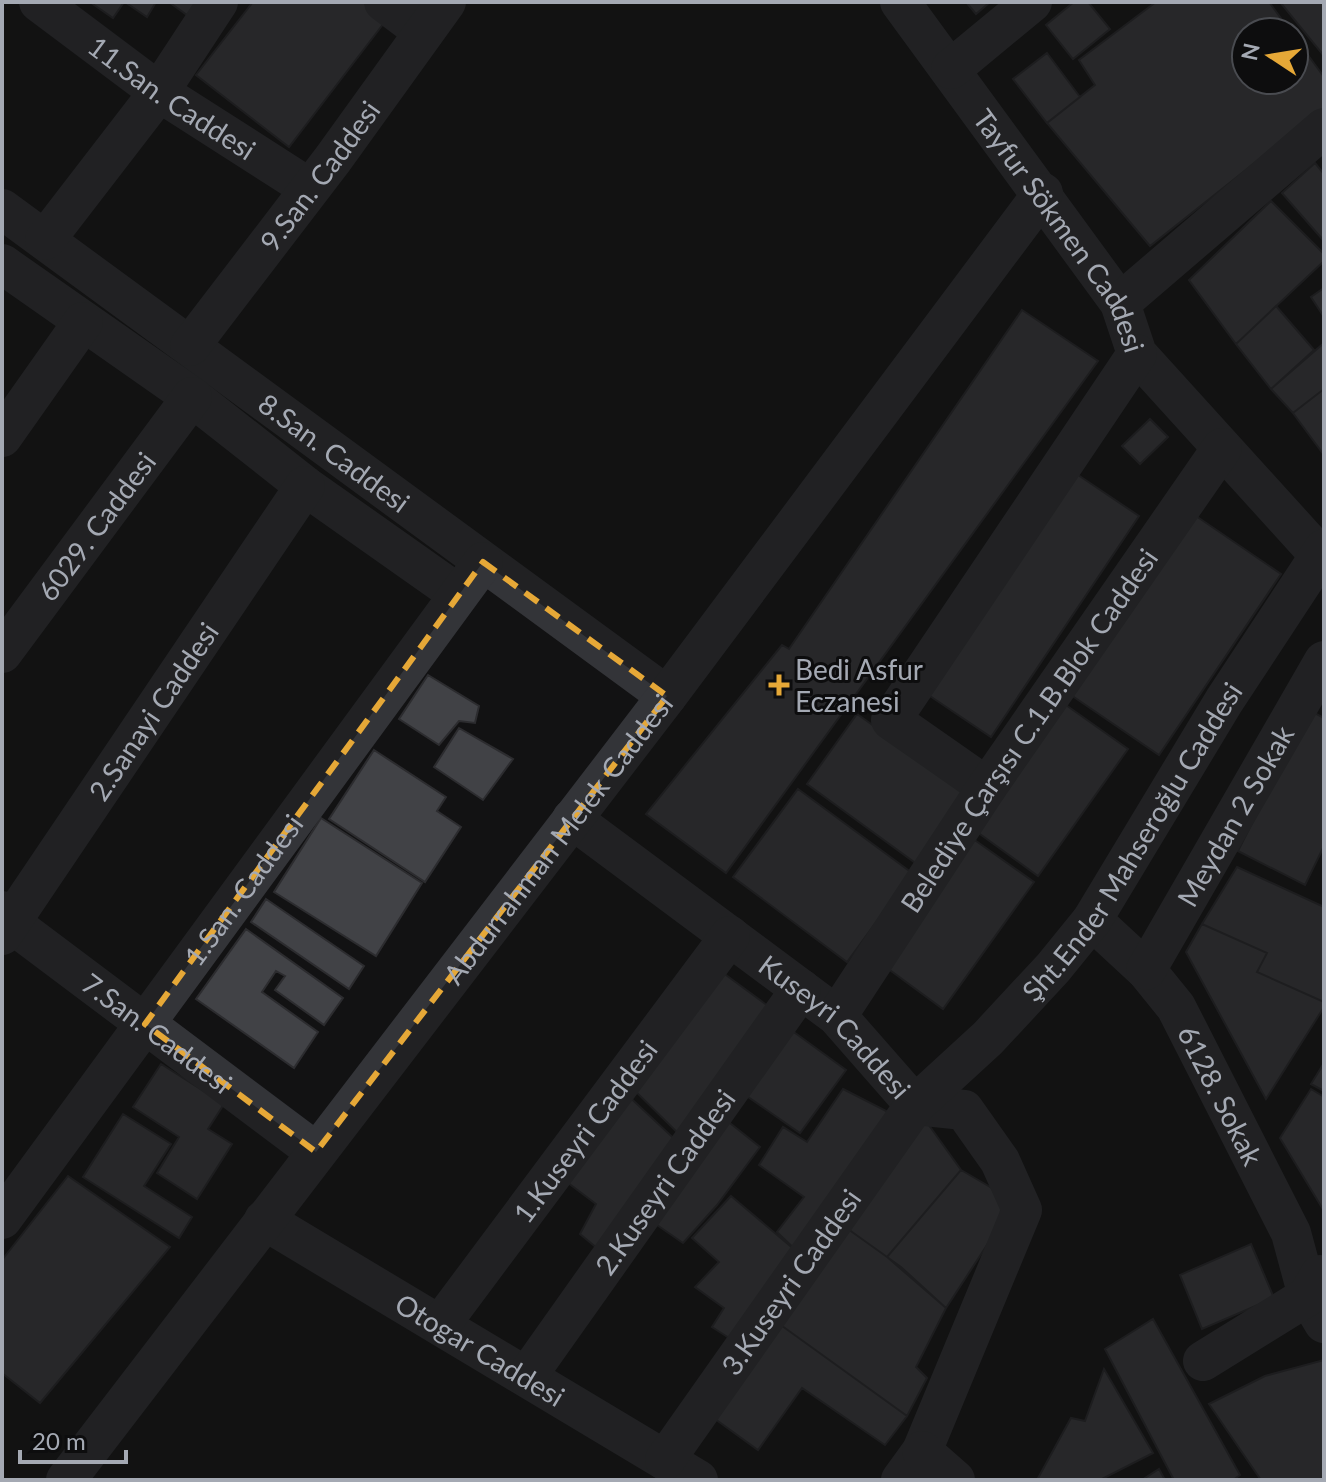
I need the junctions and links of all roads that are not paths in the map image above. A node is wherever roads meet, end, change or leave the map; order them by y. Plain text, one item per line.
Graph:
1 (39, 2) edge
2 (218, 2) edge
3 (384, 2) edge
4 (900, 2) edge
5 (1032, 2) edge
6 (435, 17) edge
7 (951, 69) junction
8 (159, 92) junction
9 (1324, 128) edge
10 (309, 188) junction
11 (1043, 193) junction
12 (2, 209) edge
13 (45, 240) junction
14 (2, 264) edge
15 (1120, 303) junction
16 (83, 322) junction
17 (190, 346) junction
18 (1137, 354) junction
19 (192, 397) junction
20 (2, 437) edge
21 (1222, 448) junction
22 (305, 486) junction
23 (1322, 554) edge
24 (483, 562) junction
25 (458, 594) junction
26 (2, 653) edge
27 (1324, 661) edge
28 (667, 696) junction
29 (987, 787) junction
30 (572, 819) junction
31 (1092, 920) junction
32 (5, 923) edge
33 (730, 936) junction
34 (1146, 970) junction
35 (801, 989) junction
36 (837, 1016) junction
37 (145, 1024) junction
38 (915, 1105) junction
39 (316, 1152) junction
40 (2, 1219) edge
41 (264, 1220) junction
42 (1319, 1295) edge
43 (440, 1325) junction
44 (1203, 1361) dead end
45 (527, 1376) junction
46 (912, 1466) edge
47 (681, 1470) edge
48 (66, 1480) edge
49 (955, 1480) edge

1 - 8 street, 11.San. Caddesi
2 - 8 street
3 - 6 street
4 - 7 street, Tayfur Sökmen Caddesi
5 - 7 street
6 - 10 street, 9.San. Caddesi
7 - 11 street, Tayfur Sökmen Caddesi
8 - 10 street, 11.San. Caddesi
8 - 13 street
9 - 15 street
10 - 17 street, 9.San. Caddesi
11 - 15 street, Tayfur Sökmen Caddesi
11 - 28 street, Abdurrahman Melek Caddesi
12 - 13 street, 8.San. Caddesi
13 - 17 street, 8.San. Caddesi
14 - 16 street, 8.San. Caddesi
15 - 18 street, Tayfur Sökmen Caddesi
16 - 19 street, 8.San. Caddesi
16 - 20 street
17 - 24 street, 8.San. Caddesi
18 - 21 street, Tayfur Sökmen Caddesi
18 - 29 street
19 - 22 street, 8.San. Caddesi
19 - 26 street, 6029. Caddesi
21 - 23 street, Tayfur Sökmen Caddesi
21 - 29 street, Belediye Çarşısı C.1.B.Blok Caddesi
22 - 25 street, 8.San. Caddesi
22 - 32 street, 2.Sanayi Caddesi
23 - 31 street, Şht.Ender Mahseroğlu Caddesi
24 - 25 street, 1.San. Caddesi
24 - 28 street, 8.San. Caddesi
25 - 37 street, 1.San. Caddesi
27 - 34 street, Meydan 2 Sokak
28 - 30 street, Abdurrahman Melek Caddesi
29 - 36 street, Belediye Çarşısı C.1.B.Blok Caddesi
30 - 33 street, Kuseyri Caddesi
30 - 39 street, Abdurrahman Melek Caddesi
31 - 34 street, 6128. Sokak
31 - 38 street, Şht.Ender Mahseroğlu Caddesi
32 - 37 street, 7.San. Caddesi
33 - 35 street, Kuseyri Caddesi
33 - 43 street, 1.Kuseyri Caddesi
34 - 42 street, 6128. Sokak
35 - 36 street, Kuseyri Caddesi
35 - 45 street, 2.Kuseyri Caddesi
36 - 38 street, Kuseyri Caddesi
37 - 39 street, 7.San. Caddesi
37 - 40 street, 1.San. Caddesi
38 - 46 street, Kuseyri Caddesi
38 - 47 street, 3.Kuseyri Caddesi
39 - 41 street, Abdurrahman Melek Caddesi
41 - 43 street, Otogar Caddesi
41 - 48 street, Abdurrahman Melek Caddesi
42 - 44 street
43 - 45 street, Otogar Caddesi
45 - 47 street, Otogar Caddesi
46 - 49 street

